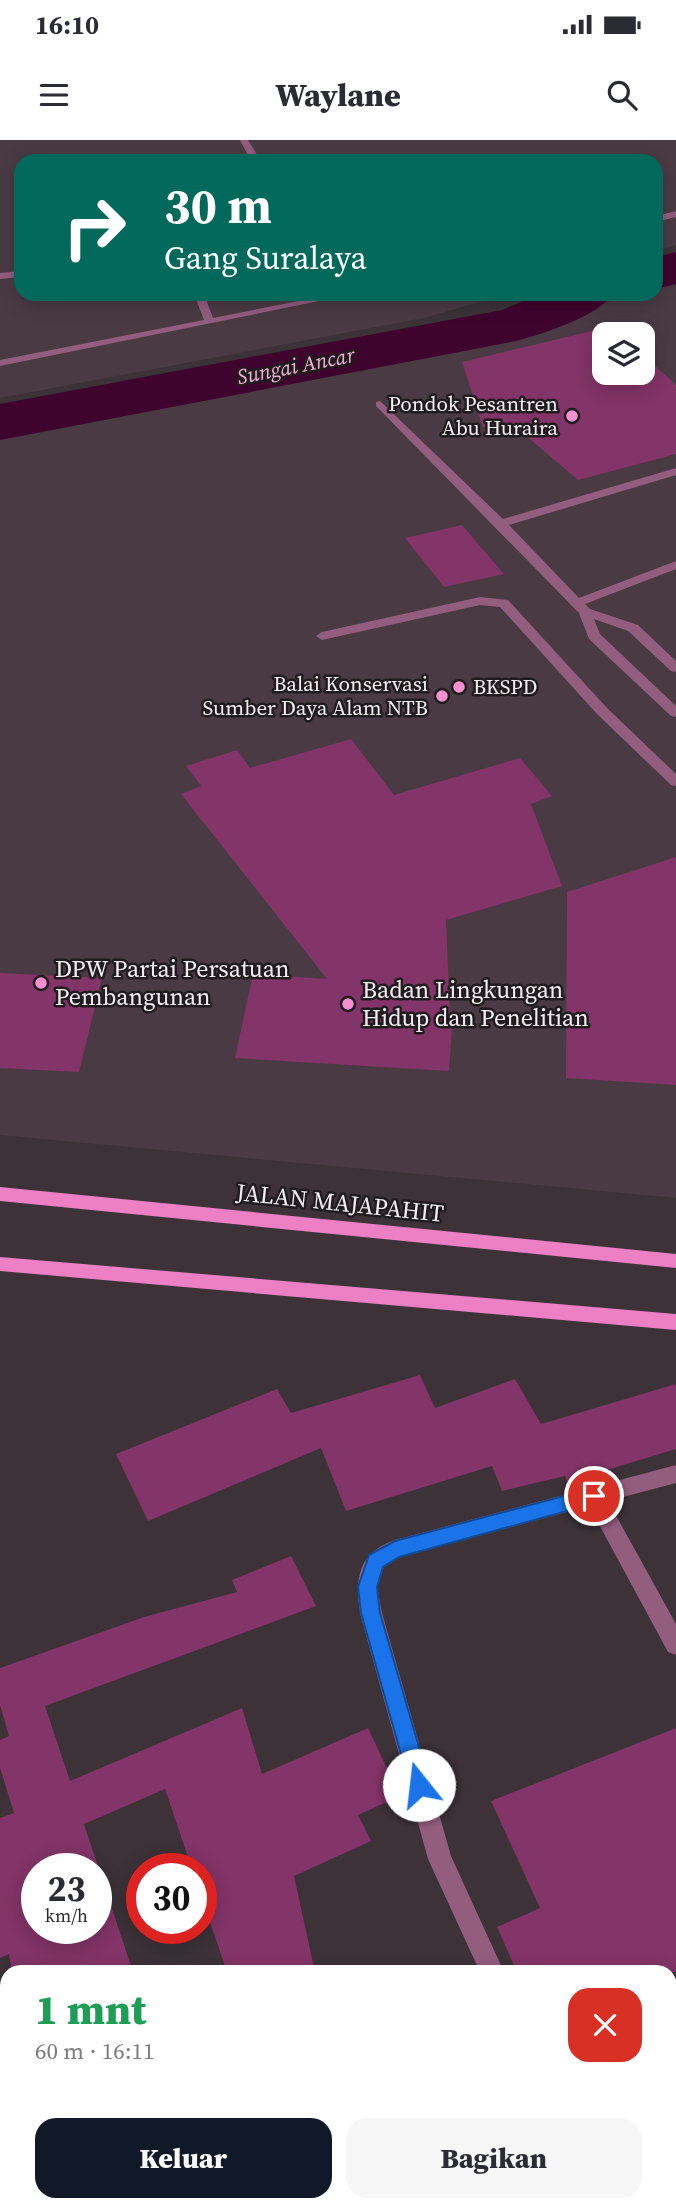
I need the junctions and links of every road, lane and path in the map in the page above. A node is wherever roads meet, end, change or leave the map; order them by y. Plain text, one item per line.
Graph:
1 (202, 301) edge
2 (305, 301) edge
3 (210, 321) junction
4 (0, 363) edge
5 (380, 404) dead end
6 (676, 471) edge
7 (501, 524) junction
8 (676, 565) edge
9 (581, 608) junction
10 (322, 636) dead end
11 (676, 668) edge
12 (676, 713) edge
13 (676, 782) edge
14 (0, 1194) edge
15 (676, 1261) edge
16 (0, 1264) edge
17 (676, 1322) edge
18 (676, 1474) edge
19 (594, 1496) junction
20 (676, 1645) edge
21 (489, 1965) edge

1 - 3 street
2 - 3 street
3 - 4 street
5 - 7 street
6 - 7 street
7 - 9 street
8 - 9 street
9 - 11 street
9 - 12 street
10 - 13 street
14 - 15 main road, JALAN MAJAPAHIT
16 - 17 main road
18 - 19 street
19 - 20 street
19 - 21 street

